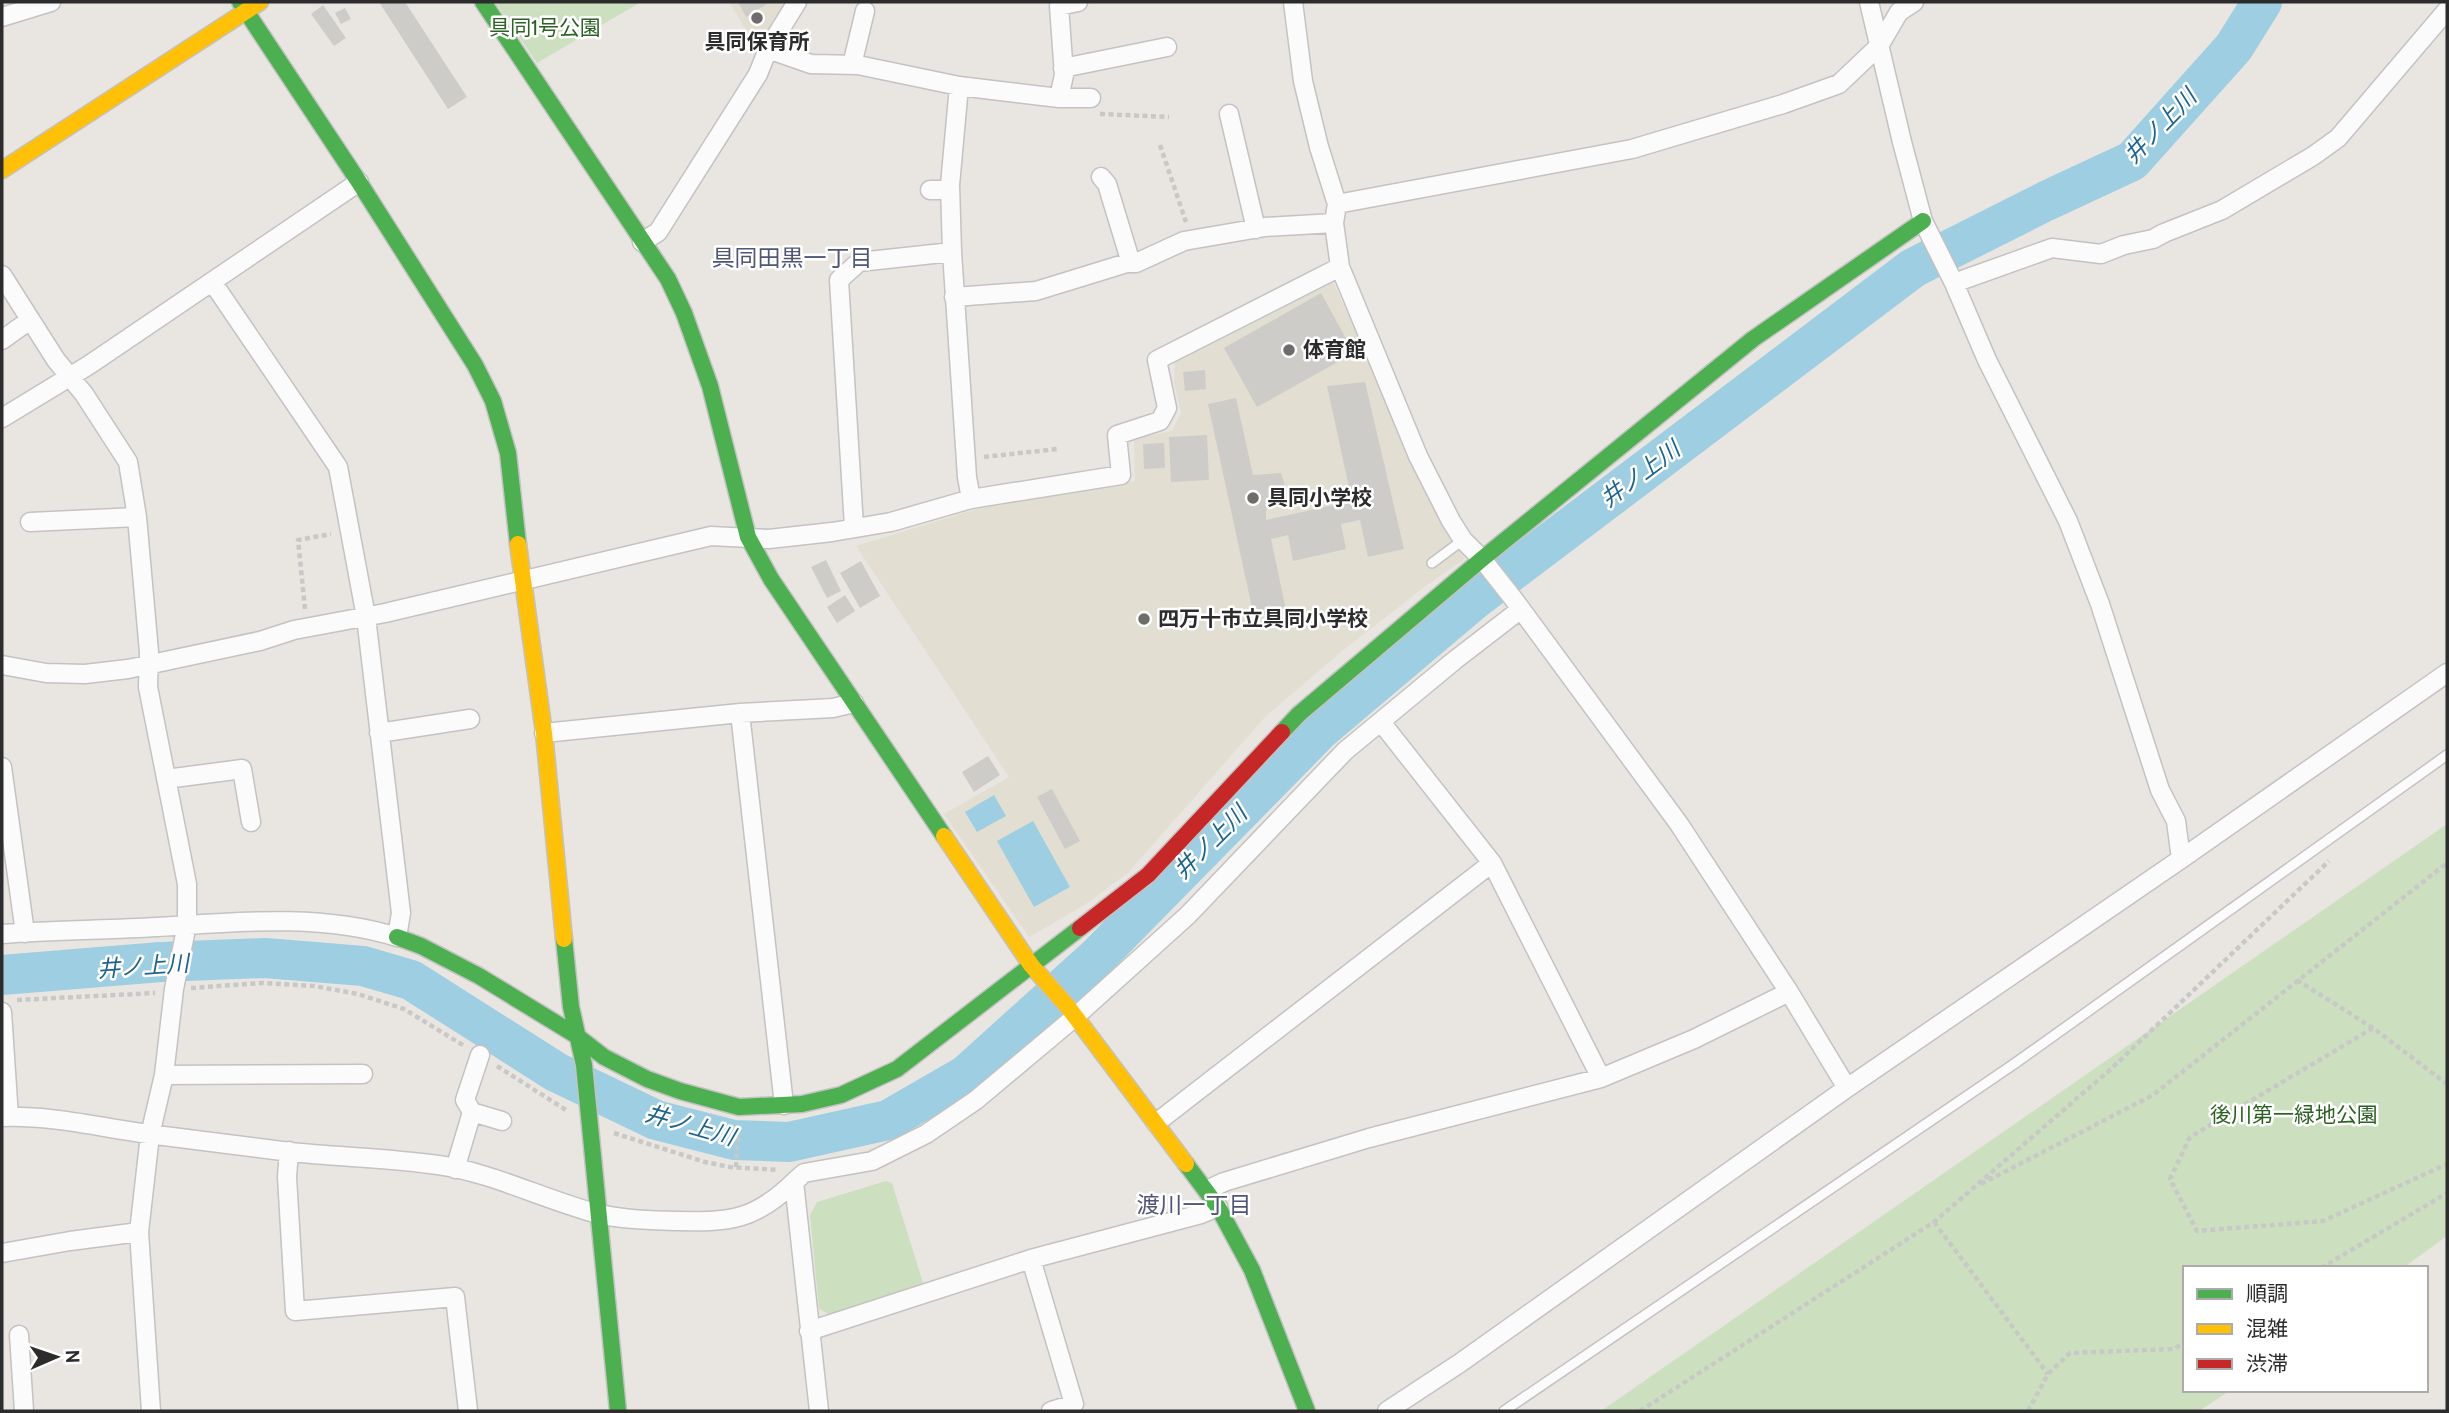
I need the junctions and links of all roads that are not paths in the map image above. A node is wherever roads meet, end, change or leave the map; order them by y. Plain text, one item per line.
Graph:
1 (51, 2) edge
2 (260, 2) edge
3 (483, 2) edge
4 (797, 2) edge
5 (1078, 2) edge
6 (1293, 2) edge
7 (1869, 2) edge
8 (1914, 2) edge
9 (242, 7) edge
10 (2447, 10) edge
11 (865, 11) dead end
12 (2, 17) edge
13 (1879, 46) junction
14 (1167, 47) dead end
15 (768, 49) junction
16 (852, 65) junction
17 (1063, 68) junction
18 (959, 86) junction
19 (1059, 98) junction
20 (1091, 106) road end
21 (1229, 114) dead end
22 (2, 170) edge
23 (1101, 177) dead end
24 (359, 182) junction
25 (930, 190) dead end
26 (950, 190) junction
27 (1337, 204) junction
28 (1334, 223) junction
29 (1927, 228) junction
30 (1256, 229) junction
31 (642, 242) junction
32 (952, 252) junction
33 (1131, 263) junction
34 (1340, 267) junction
35 (2, 275) edge
36 (1950, 276) junction
37 (213, 283) junction
38 (954, 297) junction
39 (30, 320) junction
40 (2, 340) edge
41 (69, 377) junction
42 (2, 418) edge
43 (971, 499) junction
44 (137, 517) junction
45 (30, 522) dead end
46 (854, 527) junction
47 (748, 537) junction
48 (1463, 540) junction
49 (1484, 562) junction
50 (1432, 563) dead end
51 (522, 580) junction
52 (1516, 603) junction
53 (366, 617) junction
54 (149, 664) junction
55 (2, 665) edge
56 (2447, 673) edge
57 (853, 703) junction
58 (740, 713) junction
59 (470, 719) dead end
60 (1381, 722) junction
61 (379, 733) junction
62 (544, 733) junction
63 (2447, 755) edge
64 (2, 767) edge
65 (166, 779) junction
66 (4, 802) edge
67 (251, 822) dead end
68 (2181, 859) junction
69 (1492, 863) junction
70 (187, 925) junction
71 (25, 933) junction
72 (2, 934) edge
73 (397, 937) junction
74 (1034, 969) junction
75 (1789, 992) junction
76 (2, 1012) edge
77 (1072, 1012) junction
78 (577, 1036) junction
79 (480, 1055) road end
80 (363, 1074) dead end
81 (163, 1075) junction
82 (1601, 1077) junction
83 (1847, 1088) junction
84 (784, 1105) junction
85 (472, 1112) junction
86 (5, 1117) edge
87 (502, 1121) dead end
88 (1156, 1123) junction
89 (150, 1135) junction
90 (289, 1152) junction
91 (455, 1169) junction
92 (794, 1182) junction
93 (1207, 1190) junction
94 (1218, 1207) junction
95 (597, 1214) junction
96 (139, 1232) junction
97 (2, 1254) edge
98 (1031, 1259) junction
99 (810, 1331) junction
100 (19, 1335) dead end
101 (24, 1411) edge
102 (151, 1411) edge
103 (468, 1411) edge
104 (618, 1411) edge
105 (819, 1411) edge
106 (1051, 1411) edge
107 (1307, 1411) edge
108 (1387, 1411) edge
109 (1504, 1411) edge

1 - 12 street
2 - 9 street
3 - 31 street
4 - 15 street
5 - 17 street
6 - 27 street
7 - 13 street
8 - 13 street
9 - 22 street
9 - 24 street
10 - 36 street
11 - 16 street
13 - 27 street
13 - 29 street
14 - 17 street
15 - 16 street
15 - 31 street
16 - 18 street
17 - 19 street
18 - 19 street
18 - 26 street
19 - 20 street
21 - 30 street
23 - 33 street
24 - 37 street
24 - 51 street
25 - 26 street
26 - 32 street
27 - 28 street
28 - 30 street
28 - 34 street
29 - 36 street
29 - 49 street
30 - 33 street
31 - 47 street
32 - 38 street
32 - 46 street
33 - 38 street
34 - 43 street
34 - 48 street
35 - 39 street
36 - 68 street
37 - 41 street
37 - 53 street
38 - 43 street
39 - 40 street
39 - 41 street
41 - 42 street
41 - 44 street
43 - 46 street
44 - 45 street
44 - 54 street
46 - 47 street
47 - 51 street
47 - 57 street
48 - 49 street
48 - 50 lane
49 - 52 street
49 - 74 street
51 - 53 street
51 - 62 street
52 - 60 street
52 - 75 street
53 - 54 street
53 - 61 street
54 - 55 street
54 - 65 street
56 - 68 street
57 - 58 street
57 - 74 street
58 - 62 street
58 - 84 street
59 - 61 street
60 - 69 street
60 - 77 street
61 - 73 street
62 - 78 street
63 - 109 lane
64 - 66 street
65 - 67 street
65 - 70 street
66 - 71 street
68 - 83 street
69 - 82 street
69 - 88 street
70 - 71 street
70 - 73 street
70 - 81 street
71 - 72 street
73 - 78 street
74 - 77 street
74 - 84 street
75 - 82 street
75 - 83 street
76 - 86 street
77 - 88 street
77 - 92 street
78 - 84 street
78 - 95 street
79 - 85 street
80 - 81 street
81 - 89 street
82 - 93 street
83 - 108 street
85 - 87 street
85 - 91 street
86 - 89 street
88 - 93 street
89 - 90 street
89 - 96 street
90 - 91 street
90 - 103 street
91 - 95 street
92 - 95 street
92 - 99 street
93 - 94 street
94 - 98 street
94 - 107 street
95 - 104 street
96 - 97 street
96 - 102 street
98 - 99 street
98 - 106 street
99 - 105 street
100 - 101 street

